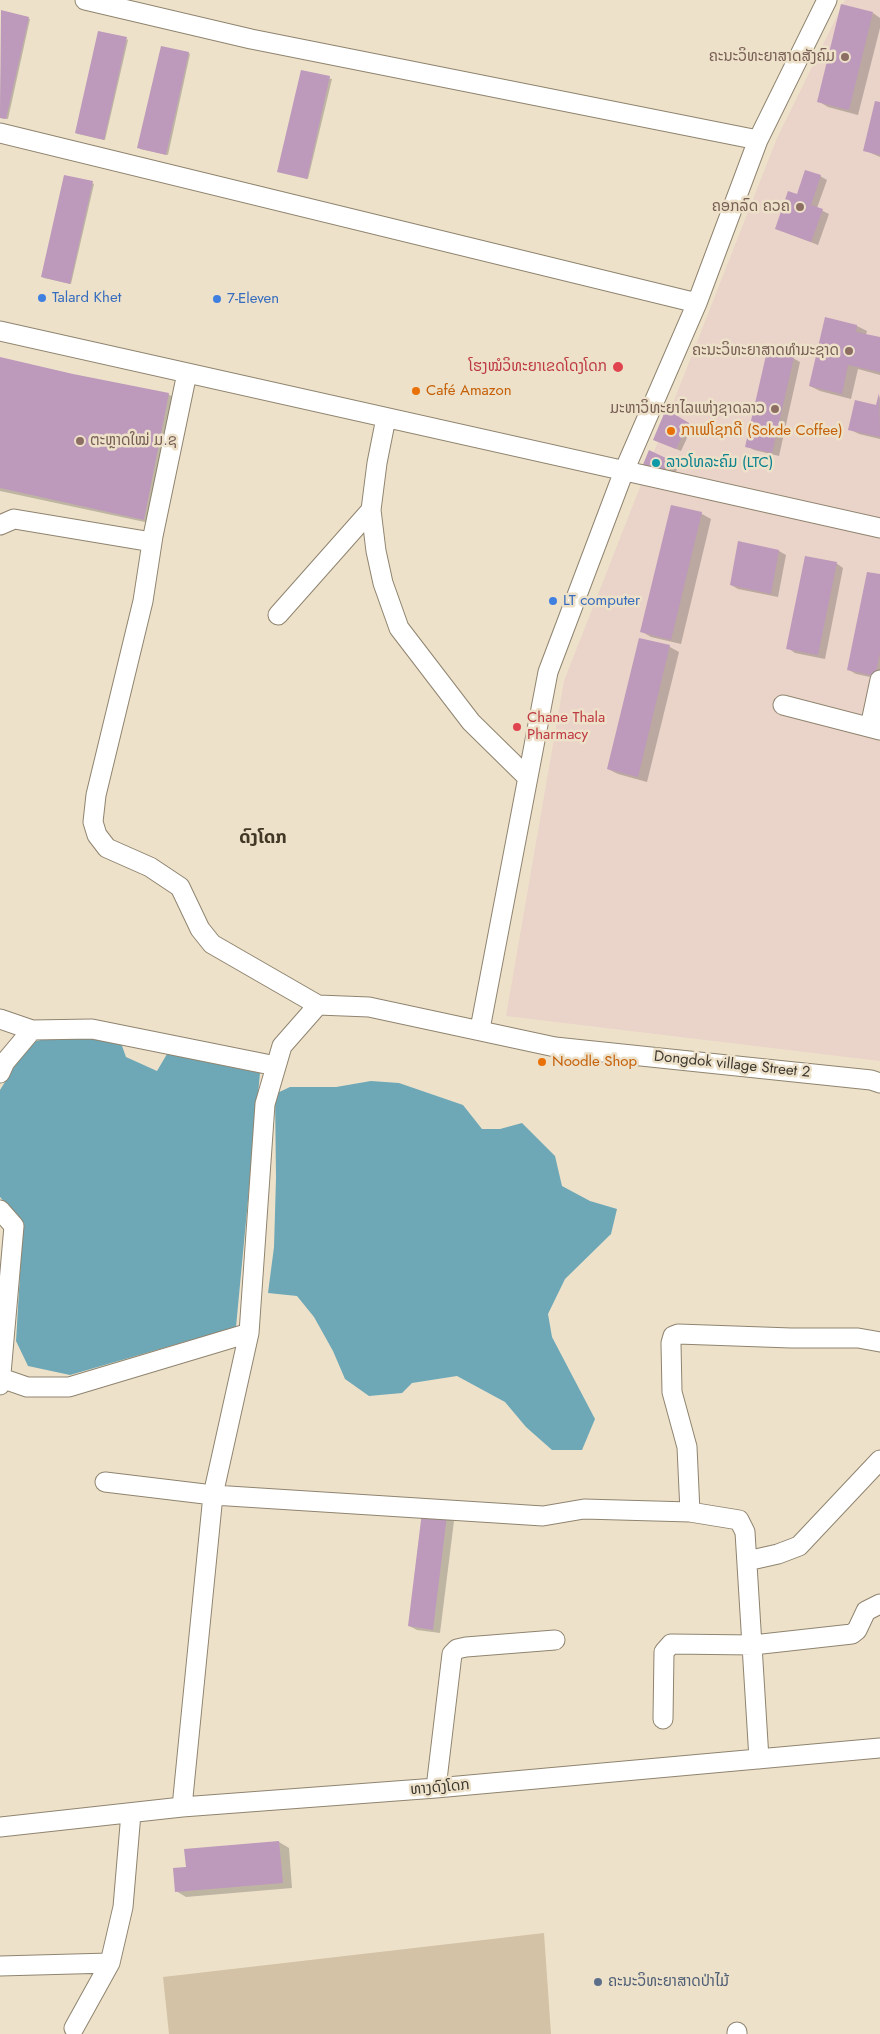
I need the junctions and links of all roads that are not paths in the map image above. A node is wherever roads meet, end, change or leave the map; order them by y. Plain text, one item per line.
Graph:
1 (85, 0) edge
2 (828, 0) edge
3 (0, 133) edge
4 (758, 140) junction
5 (697, 303) junction
6 (0, 331) edge
7 (187, 373) junction
8 (386, 418) junction
9 (624, 470) junction
10 (371, 510) junction
11 (0, 525) edge
12 (880, 528) edge
13 (152, 542) junction
14 (278, 614) dead end
15 (880, 680) edge
16 (782, 705) dead end
17 (875, 728) edge
18 (528, 778) junction
19 (318, 1005) junction
20 (0, 1019) edge
21 (480, 1029) junction
22 (32, 1030) junction
23 (276, 1066) junction
24 (0, 1073) edge
25 (880, 1083) edge
26 (0, 1210) edge
27 (249, 1333) junction
28 (880, 1342) edge
29 (1, 1378) edge
30 (0, 1384) edge
31 (880, 1460) edge
32 (106, 1482) dead end
33 (213, 1495) junction
34 (690, 1512) junction
35 (747, 1561) junction
36 (880, 1604) edge
37 (555, 1640) dead end
38 (752, 1645) junction
39 (663, 1719) dead end
40 (880, 1748) edge
41 (759, 1759) junction
42 (436, 1788) junction
43 (182, 1807) junction
44 (131, 1813) junction
45 (0, 1827) edge
46 (110, 1963) junction
47 (0, 1966) edge
48 (74, 2028) dead end

1 - 4 street
2 - 4 street
3 - 5 street
4 - 5 street
5 - 9 street
6 - 7 street
7 - 8 street
7 - 13 street
8 - 9 street
8 - 10 street
9 - 12 street
9 - 18 street
10 - 14 street
10 - 18 street
11 - 13 street
13 - 19 street
15 - 17 street
16 - 17 street
18 - 21 street
19 - 21 street, Dongdok village Street 2
19 - 23 street
20 - 22 street
21 - 25 street, Dongdok village Street 2
22 - 23 street
22 - 24 street
23 - 27 street
26 - 29 street
27 - 29 street
27 - 33 street
28 - 34 street
29 - 30 street
31 - 35 street
32 - 33 street
33 - 34 street
33 - 43 street
34 - 35 street
35 - 38 street
36 - 38 street
37 - 42 street
38 - 39 street
38 - 41 street
40 - 41 street, ທາງດົງໂດກ
41 - 42 street, ທາງດົງໂດກ
42 - 43 street, ທາງດົງໂດກ
43 - 44 street, ທາງດົງໂດກ
44 - 45 street, ທາງດົງໂດກ
44 - 46 street
46 - 47 street
46 - 48 street

